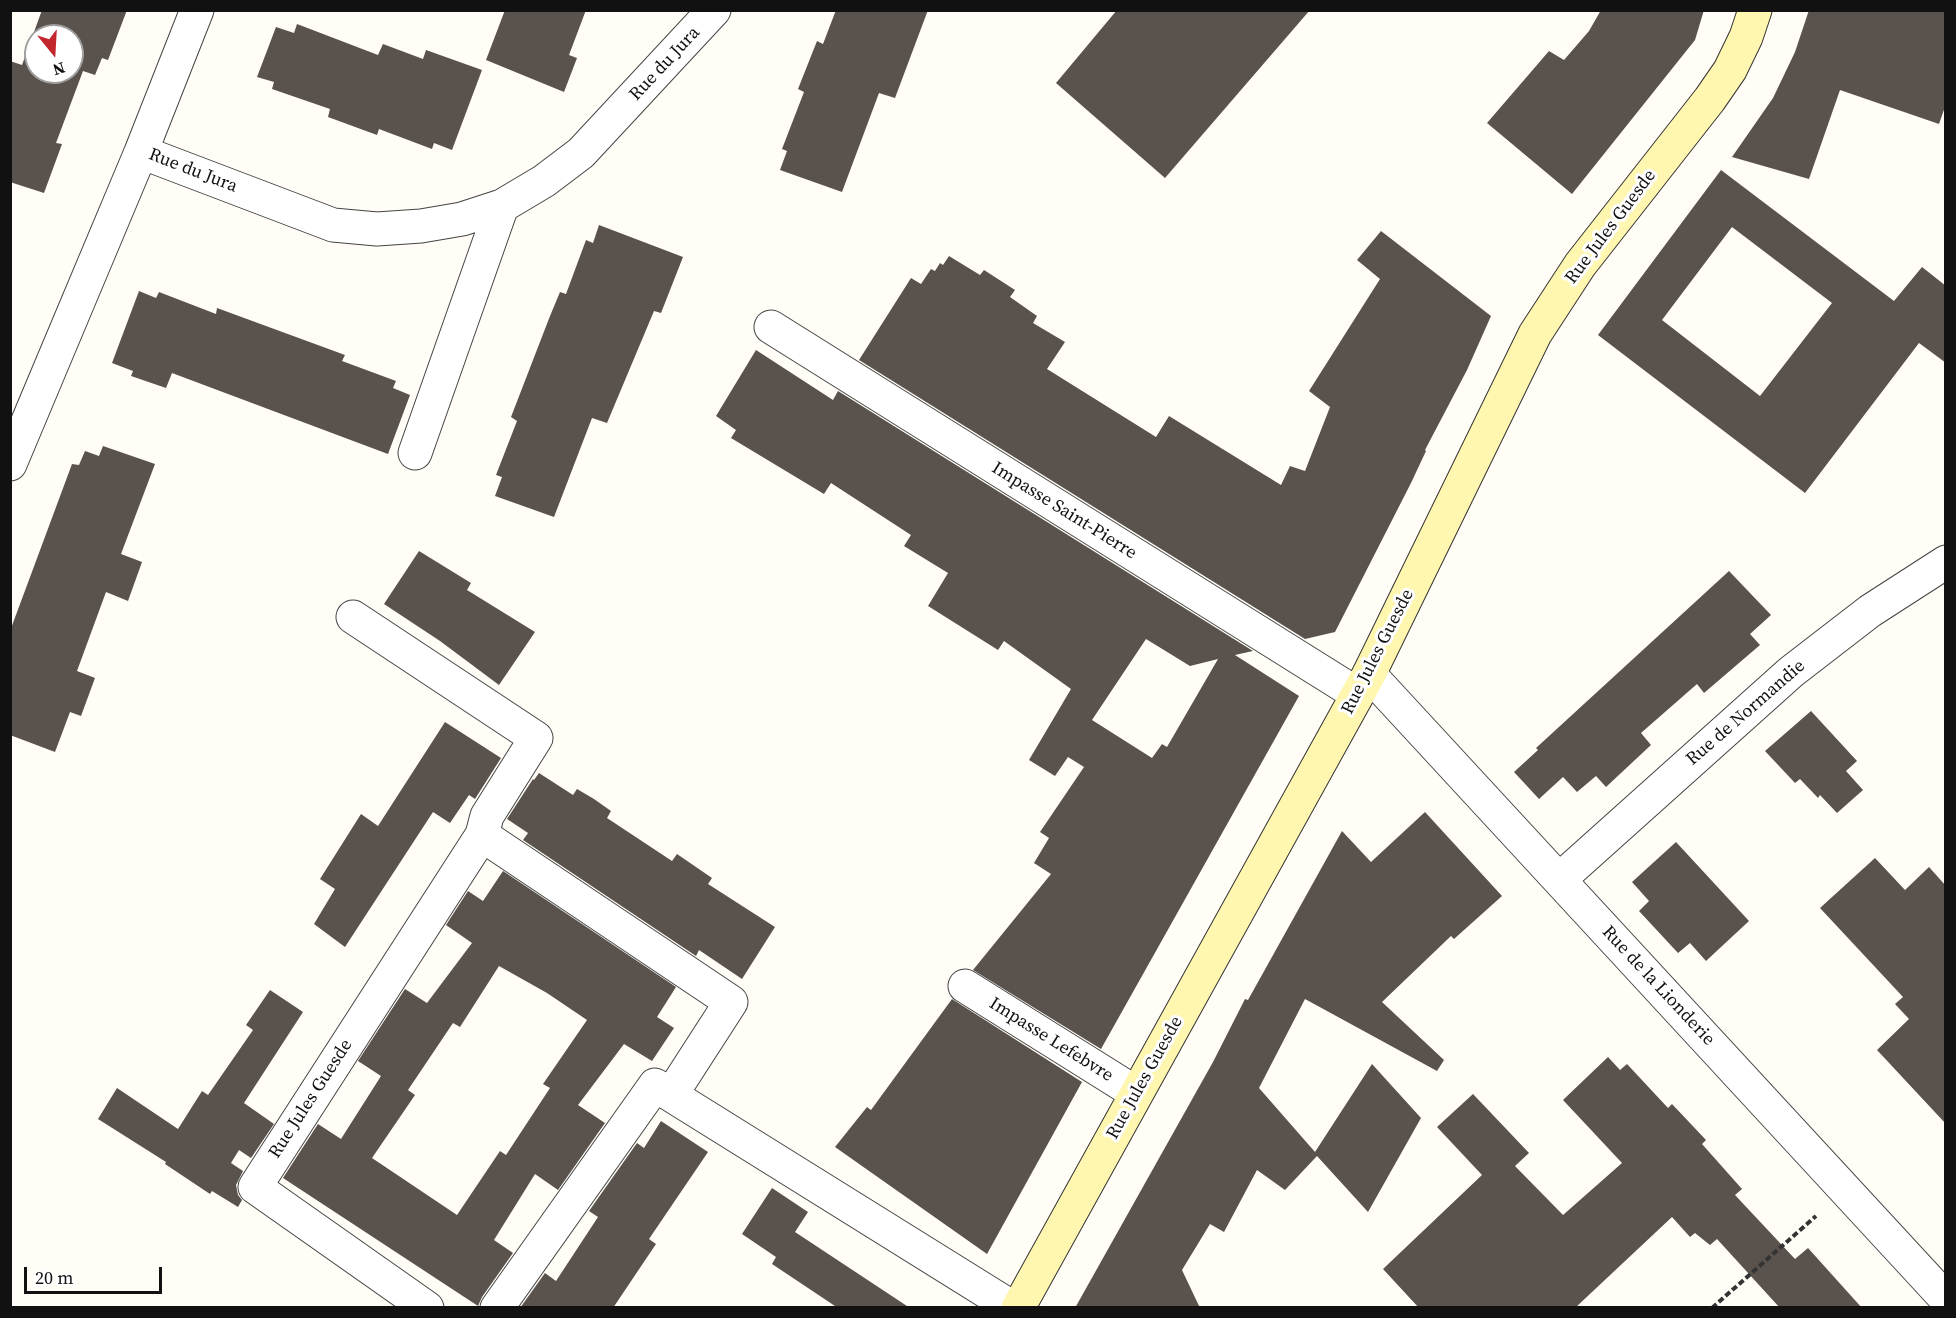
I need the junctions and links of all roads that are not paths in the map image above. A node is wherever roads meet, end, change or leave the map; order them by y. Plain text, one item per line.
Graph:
1 (197, 10) edge
2 (714, 10) edge
3 (1755, 10) edge
4 (141, 152) junction
5 (502, 206) junction
6 (771, 327) dead end
7 (415, 453) dead end
8 (10, 464) edge
9 (1946, 562) edge
10 (353, 617) dead end
11 (1363, 684) junction
12 (482, 835) junction
13 (1560, 879) junction
14 (965, 986) dead end
15 (1136, 1093) junction
16 (671, 1095) junction
17 (1946, 1299) edge
18 (427, 1308) edge
19 (497, 1308) edge
20 (1013, 1308) edge
21 (1018, 1308) edge

1 - 4 street
2 - 5 street, Rue du Jura
3 - 11 main road, Rue Jules Guesde
4 - 5 street, Rue du Jura
4 - 8 street, Rue du Jura
5 - 7 street
6 - 11 street, Impasse Saint-Pierre
9 - 13 street, Rue de Normandie
10 - 12 street, Rue Jules Guesde
11 - 13 street, Rue de la Lionderie
11 - 15 main road, Rue Jules Guesde
12 - 16 street
12 - 18 street, Rue Jules Guesde
13 - 17 street, Rue de la Lionderie
14 - 15 street, Impasse Lefebvre
15 - 21 main road, Rue Jules Guesde
16 - 19 street
16 - 20 street

